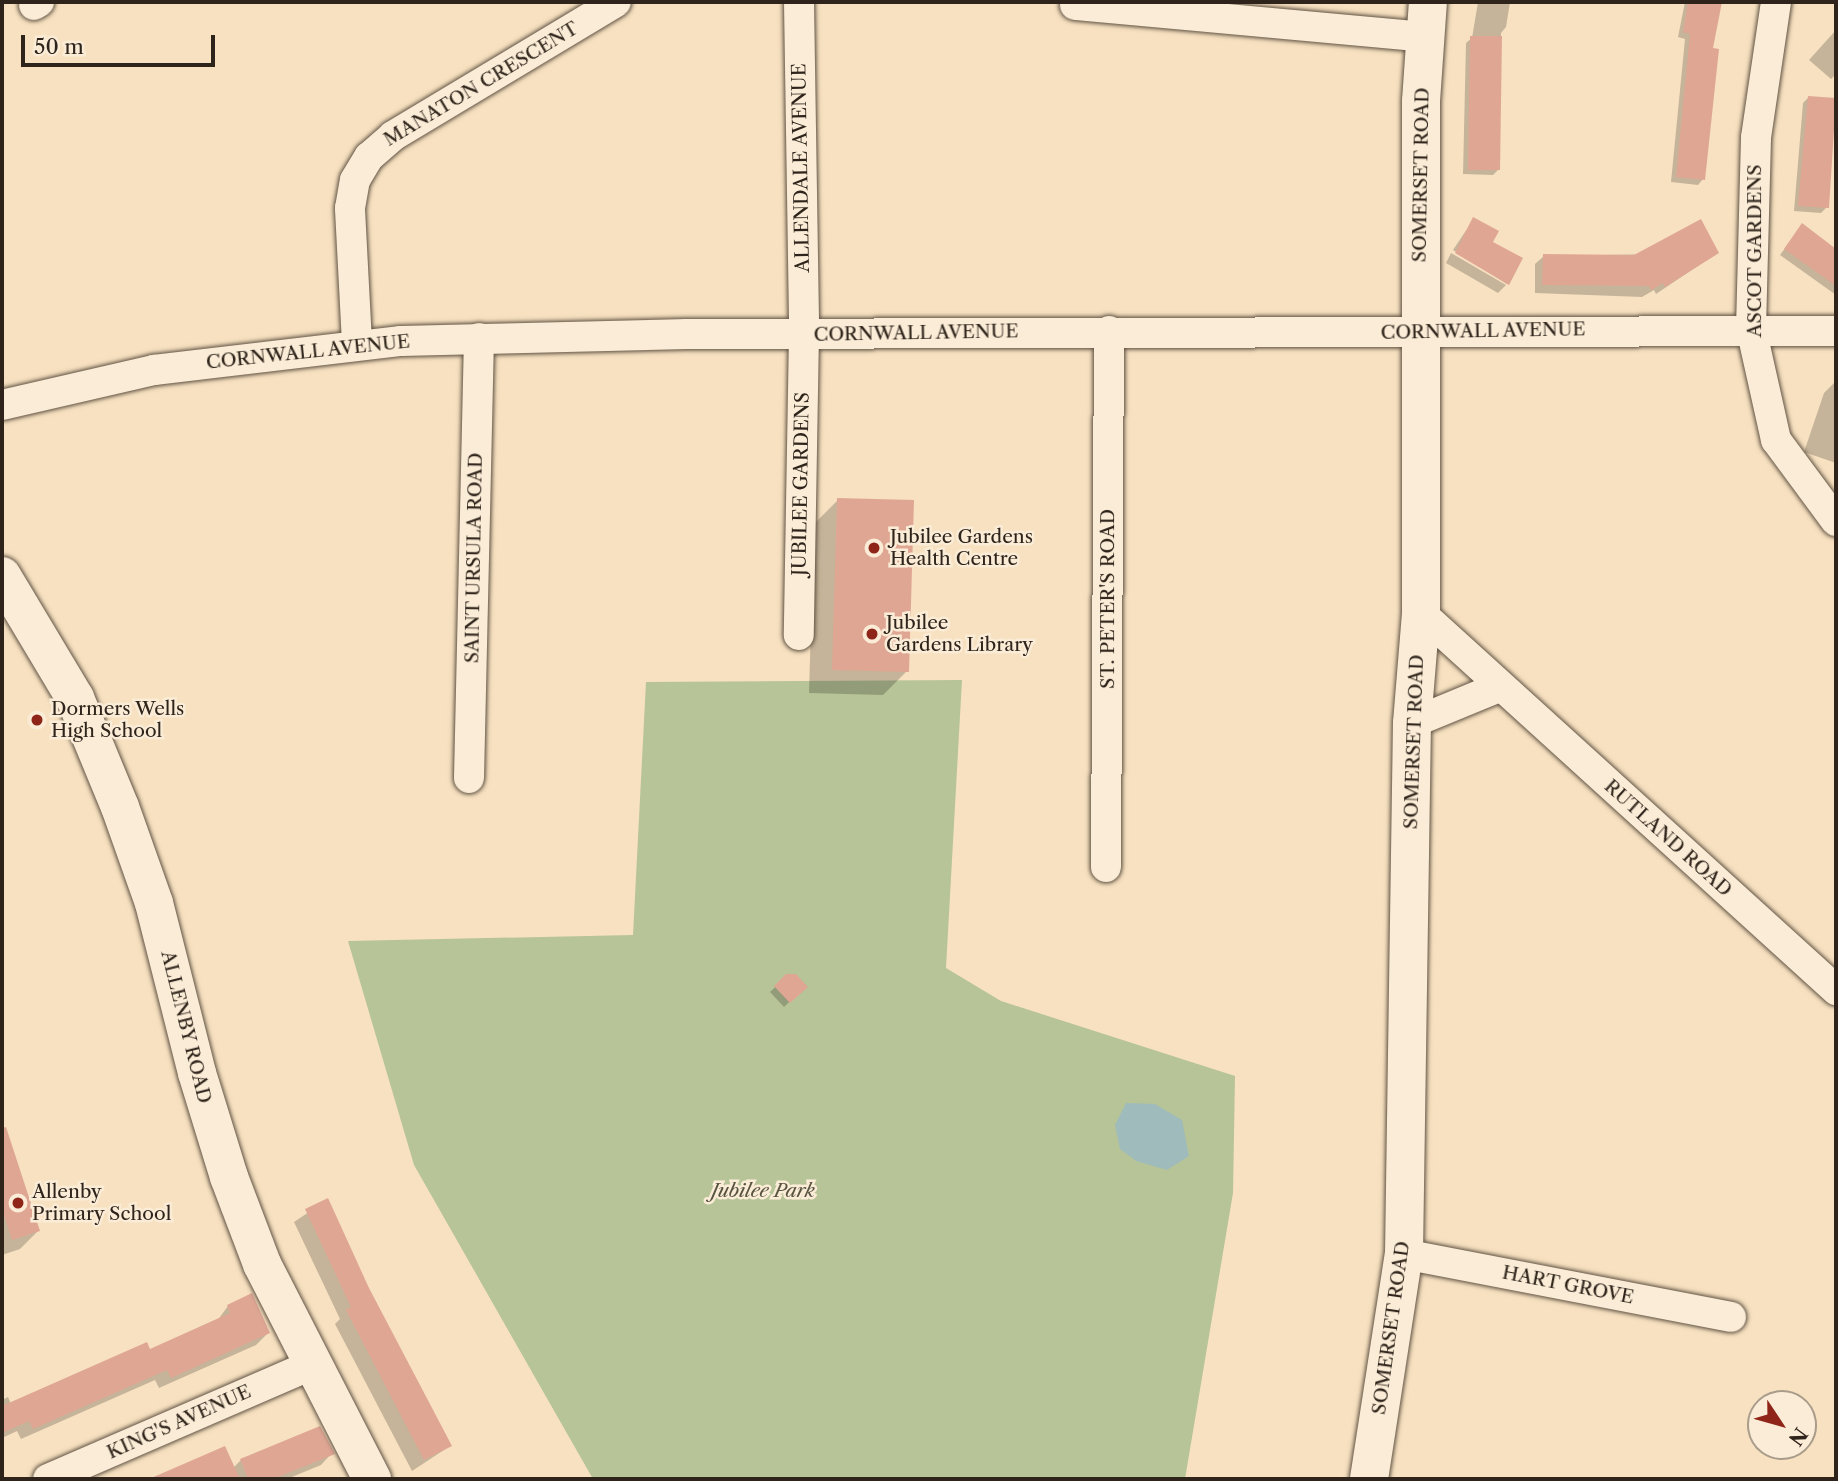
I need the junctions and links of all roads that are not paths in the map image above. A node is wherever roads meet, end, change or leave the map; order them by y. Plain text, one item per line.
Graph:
1 (616, 2) edge
2 (799, 2) edge
3 (1776, 2) edge
4 (1075, 5) dead end
5 (1426, 20) edge
6 (1751, 328) junction
7 (1109, 331) junction
8 (1836, 331) edge
9 (804, 334) junction
10 (1422, 334) junction
11 (479, 338) junction
12 (357, 343) junction
13 (2, 405) edge
14 (1836, 521) edge
15 (2, 576) edge
16 (1421, 613) junction
17 (799, 635) dead end
18 (1499, 687) junction
19 (1412, 723) junction
20 (469, 778) dead end
21 (1106, 867) dead end
22 (1836, 990) edge
23 (1404, 1254) junction
24 (1731, 1317) dead end
25 (311, 1364) junction
26 (48, 1479) edge
27 (372, 1479) edge
28 (1369, 1479) edge

1 - 12 street, MANATON CRESCENT
2 - 9 street, ALLENDALE AVENUE
3 - 6 street, ASCOT GARDENS
4 - 5 street
5 - 10 street, SOMERSET ROAD
6 - 8 street, CORNWALL AVENUE
6 - 10 street, CORNWALL AVENUE
6 - 14 street, ASCOT GARDENS
7 - 9 street, CORNWALL AVENUE
7 - 10 street, CORNWALL AVENUE
7 - 21 street, ST. PETER'S ROAD
9 - 11 street, CORNWALL AVENUE
9 - 17 street, JUBILEE GARDENS
10 - 16 street, SOMERSET ROAD
11 - 12 street, CORNWALL AVENUE
11 - 20 street, SAINT URSULA ROAD
12 - 13 street, CORNWALL AVENUE
15 - 25 street, ALLENBY ROAD
16 - 18 street, RUTLAND ROAD
16 - 19 street, SOMERSET ROAD
18 - 19 street
18 - 22 street, RUTLAND ROAD
19 - 23 street, SOMERSET ROAD
23 - 24 street, HART GROVE
23 - 28 street, SOMERSET ROAD
25 - 26 street, KING'S AVENUE
25 - 27 street, ALLENBY ROAD

